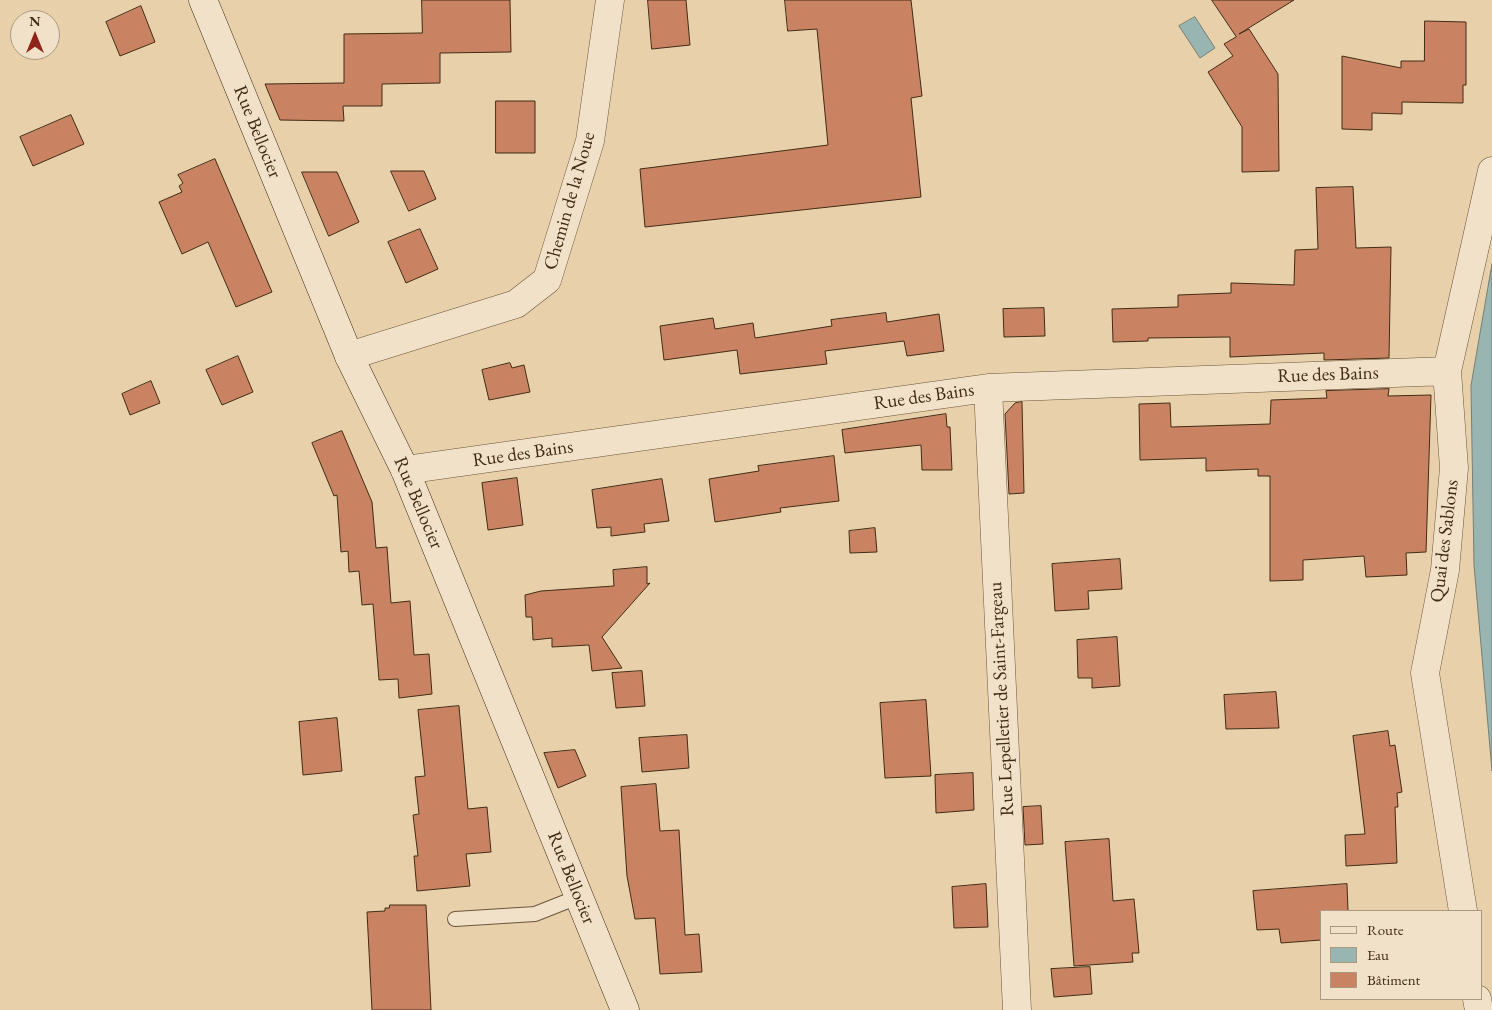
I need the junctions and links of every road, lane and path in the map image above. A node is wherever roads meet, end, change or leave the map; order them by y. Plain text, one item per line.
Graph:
1 (203, 0) edge
2 (610, 0) edge
3 (1492, 171) edge
4 (349, 356) junction
5 (1447, 371) junction
6 (988, 388) junction
7 (405, 470) junction
8 (578, 897) junction
9 (1463, 910) edge
10 (455, 919) dead end
11 (624, 1010) edge
12 (1017, 1010) edge

1 - 4 street, Rue Bellocier
2 - 4 street, Chemin de la Noue
3 - 5 street, Quai des Sablons
4 - 7 street, Rue Bellocier
5 - 6 street, Rue des Bains
5 - 9 street, Quai des Sablons
6 - 7 street, Rue des Bains
6 - 12 street, Rue Lepelletier de Saint-Fargeau
7 - 8 street, Rue Bellocier
8 - 10 lane
8 - 11 street, Rue Bellocier

